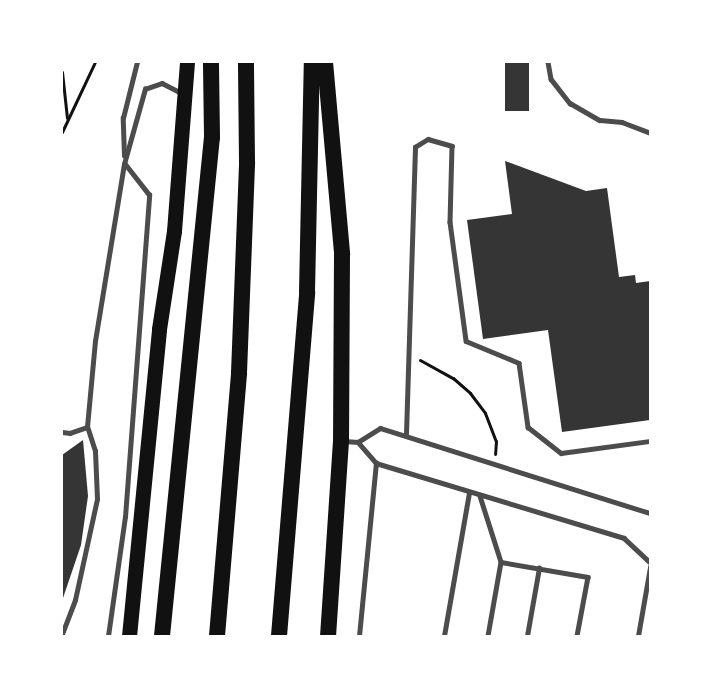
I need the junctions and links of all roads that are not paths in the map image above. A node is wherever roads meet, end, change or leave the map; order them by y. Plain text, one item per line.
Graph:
1 (137, 62) edge
2 (187, 62) edge
3 (211, 62) edge
4 (246, 62) edge
5 (312, 62) edge
6 (325, 62) edge
7 (548, 62) edge
8 (186, 96) junction
9 (651, 132) edge
10 (124, 164) junction
11 (87, 427) junction
12 (62, 432) edge
13 (406, 434) junction
14 (349, 441) junction
15 (651, 441) edge
16 (376, 463) junction
17 (469, 493) junction
18 (480, 496) junction
19 (651, 513) edge
20 (501, 561) junction
21 (651, 562) edge
22 (651, 567) edge
23 (539, 568) junction
24 (62, 634) edge
25 (108, 636) edge
26 (129, 636) edge
27 (162, 636) edge
28 (217, 636) edge
29 (279, 636) edge
30 (328, 636) edge
31 (359, 636) edge
32 (444, 636) edge
33 (488, 636) edge
34 (527, 636) edge
35 (578, 636) edge
36 (638, 636) edge

1 - 10 lane
2 - 8 main road
3 - 27 highway
4 - 28 highway
5 - 29 highway
6 - 14 highway
7 - 9 lane
8 - 10 lane
8 - 26 main road
10 - 11 lane
10 - 25 lane
11 - 12 lane
11 - 24 lane
13 - 14 lane
13 - 15 lane
13 - 19 lane
14 - 16 lane
14 - 30 highway
16 - 17 lane
16 - 31 lane
17 - 18 lane
17 - 32 lane
18 - 20 lane
18 - 21 lane
20 - 23 lane
20 - 33 lane
22 - 36 lane
23 - 34 lane
23 - 35 lane

